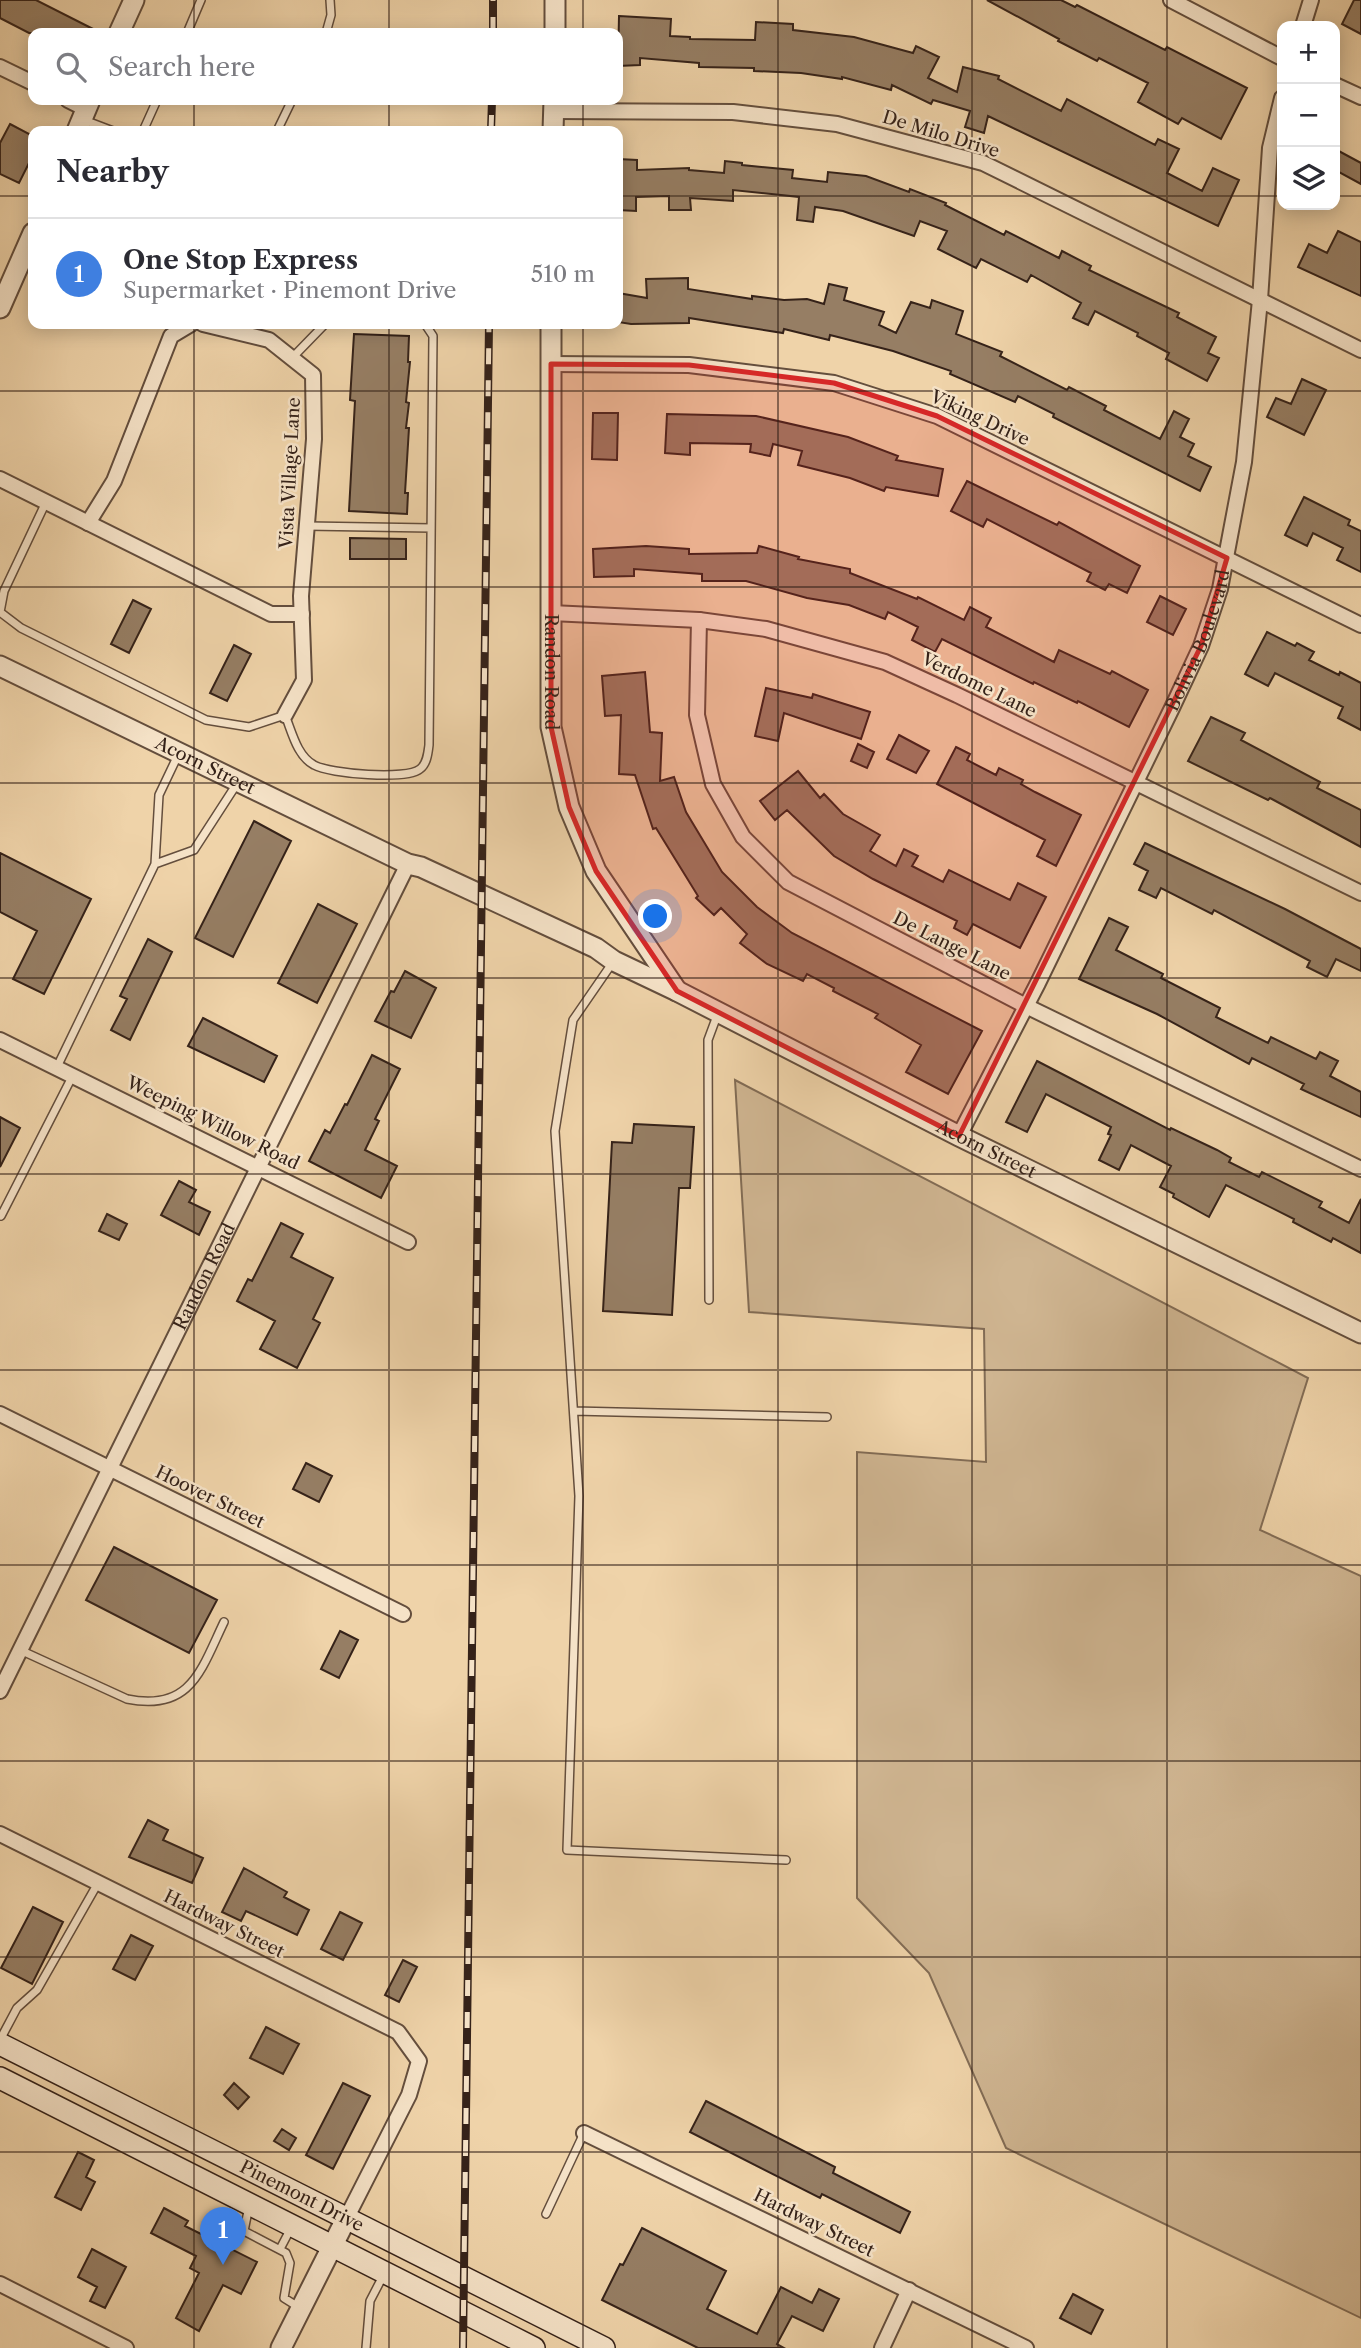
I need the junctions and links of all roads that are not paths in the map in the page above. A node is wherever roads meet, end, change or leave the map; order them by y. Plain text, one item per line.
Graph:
1 (134, 0) edge
2 (201, 0) edge
3 (330, 0) edge
4 (555, 0) edge
5 (1171, 0) edge
6 (1311, 0) edge
7 (1305, 21) edge
8 (121, 28) edge
9 (189, 28) edge
10 (327, 28) edge
11 (555, 28) edge
12 (1277, 55) edge
13 (0, 67) edge
14 (28, 81) edge
15 (1340, 87) edge
16 (1361, 97) edge
17 (155, 105) edge
18 (290, 105) edge
19 (553, 105) edge
20 (84, 115) edge
21 (1277, 119) edge
22 (104, 126) edge
23 (145, 126) edge
24 (279, 126) edge
25 (553, 126) edge
26 (28, 245) edge
27 (1260, 300) junction
28 (0, 309) edge
29 (183, 329) edge
30 (224, 329) edge
31 (321, 329) edge
32 (428, 329) edge
33 (551, 329) edge
34 (1361, 350) edge
35 (292, 358) junction
36 (551, 364) junction
37 (0, 479) edge
38 (46, 502) junction
39 (88, 523) junction
40 (307, 526) junction
41 (431, 528) junction
42 (1227, 558) junction
43 (551, 613) junction
44 (302, 614) junction
45 (699, 620) junction
46 (1361, 625) edge
47 (0, 666) edge
48 (285, 715) junction
49 (179, 753) junction
50 (238, 782) junction
51 (1135, 784) junction
52 (155, 863) junction
53 (408, 864) junction
54 (1361, 893) edge
55 (614, 961) junction
56 (677, 990) junction
57 (1026, 1006) junction
58 (718, 1012) junction
59 (0, 1040) edge
60 (57, 1067) junction
61 (73, 1075) junction
62 (959, 1136) junction
63 (260, 1168) junction
64 (1361, 1169) edge
65 (1, 1216) edge
66 (408, 1242) dead end
67 (709, 1300) dead end
68 (1361, 1333) edge
69 (574, 1411) junction
70 (0, 1414) edge
71 (827, 1417) dead end
72 (111, 1469) junction
73 (404, 1614) dead end
74 (224, 1622) dead end
75 (20, 1650) junction
76 (4, 1673) edge
77 (0, 1691) edge
78 (0, 1834) edge
79 (786, 1860) dead end
80 (99, 1883) junction
81 (0, 2041) edge
82 (0, 2078) edge
83 (584, 2133) joint
84 (249, 2205) junction
85 (546, 2214) dead end
86 (347, 2217) junction
87 (292, 2227) junction
88 (332, 2247) junction
89 (280, 2249) junction
90 (384, 2273) junction
91 (0, 2284) edge
92 (909, 2291) junction
93 (301, 2308) junction
94 (601, 2347) edge
95 (126, 2348) edge
96 (281, 2348) edge
97 (366, 2348) edge
98 (534, 2348) edge
99 (882, 2348) edge
100 (1026, 2348) edge

1 - 8 street
2 - 9 lane
3 - 10 lane
4 - 11 street
5 - 12 street
6 - 7 street
13 - 14 street
15 - 16 street
17 - 23 lane
18 - 24 lane
19 - 25 street
19 - 27 street, De Milo Drive
20 - 22 lane
21 - 27 street, Bolivia Boulevard
26 - 28 street
27 - 34 street, De Milo Drive
27 - 42 street, Bolivia Boulevard
29 - 39 street
30 - 35 street, Vista Village Lane
31 - 35 lane
32 - 41 lane
33 - 36 street, Randon Road
35 - 40 street, Vista Village Lane
36 - 42 street, Viking Drive
36 - 43 street, Randon Road
37 - 38 street
38 - 39 street
38 - 48 lane
39 - 44 street
40 - 41 lane
40 - 44 street, Vista Village Lane
41 - 48 lane
42 - 46 street, Viking Drive
42 - 51 street, Bolivia Boulevard
43 - 45 street, Verdome Lane
43 - 56 street, Randon Road
44 - 48 street, Vista Village Lane
45 - 51 street, Verdome Lane
45 - 57 street, De Lange Lane
47 - 49 street, Acorn Street
49 - 50 street, Acorn Street
49 - 52 lane
50 - 52 lane
50 - 53 street, Acorn Street
51 - 54 street, Verdome Lane
51 - 57 street, Bolivia Boulevard
52 - 60 lane
53 - 55 street, Acorn Street
53 - 63 street, Randon Road
55 - 56 street, Acorn Street
55 - 69 lane
56 - 58 street, Acorn Street
57 - 62 street, Bolivia Boulevard
57 - 64 street, De Lange Lane
58 - 62 street, Acorn Street
58 - 67 lane
59 - 60 street, Weeping Willow Road
60 - 61 street, Weeping Willow Road
61 - 63 street, Weeping Willow Road
61 - 65 lane
62 - 68 street, Acorn Street
63 - 66 street, Weeping Willow Road
63 - 72 street, Randon Road
69 - 71 lane
69 - 79 lane
70 - 72 street, Hoover Street
72 - 73 street, Hoover Street
72 - 75 street, Randon Road
74 - 75 lane
75 - 76 street, Randon Road
76 - 77 street, Randon Road
78 - 80 street, Hardway Street
80 - 81 lane
80 - 86 street, Hardway Street
81 - 86 main road, Pinemont Drive
82 - 84 main road, Pinemont Drive
83 - 85 lane
83 - 92 street, Hardway Street
84 - 87 main road, Pinemont Drive
84 - 89 lane
86 - 88 street
86 - 94 main road, Pinemont Drive
87 - 88 main road, Pinemont Drive
87 - 89 lane
88 - 90 main road, Pinemont Drive
88 - 93 street
89 - 93 lane
90 - 97 lane
90 - 98 main road, Pinemont Drive
91 - 95 street
92 - 99 street
92 - 100 street, Hardway Street
93 - 96 street

